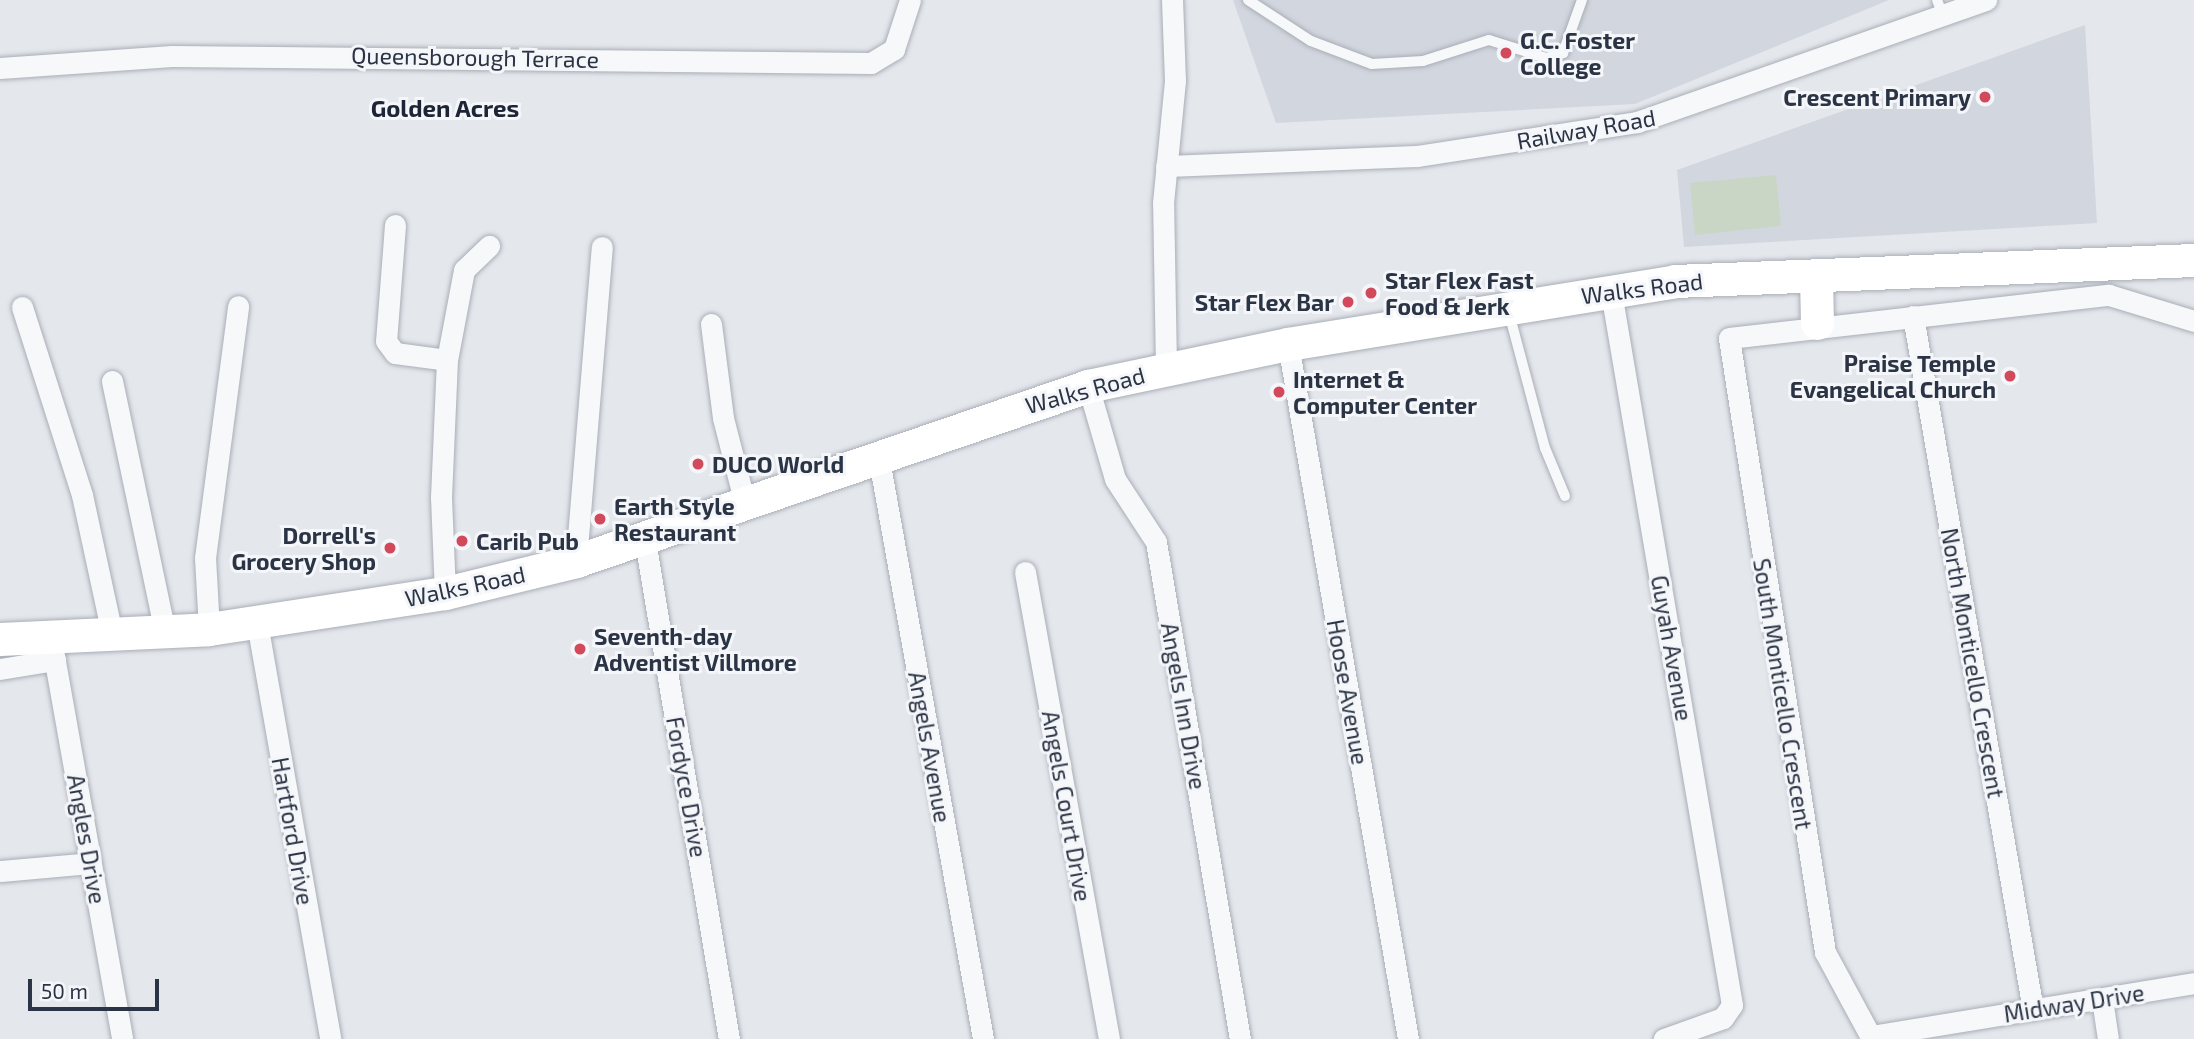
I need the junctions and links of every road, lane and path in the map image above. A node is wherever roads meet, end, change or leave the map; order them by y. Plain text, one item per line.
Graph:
1 (910, 0) edge
2 (1171, 0) edge
3 (1248, 0) edge
4 (1582, 0) edge
5 (1986, 0) edge
6 (1940, 8) edge
7 (0, 68) edge
8 (1166, 166) junction
9 (395, 225) dead end
10 (489, 246) dead end
11 (602, 247) dead end
12 (2194, 260) edge
13 (1816, 276) junction
14 (1611, 292) junction
15 (238, 306) dead end
16 (22, 307) dead end
17 (1507, 307) junction
18 (1913, 316) junction
19 (2194, 321) edge
20 (1817, 323) junction
21 (711, 324) dead end
22 (1288, 344) junction
23 (447, 360) junction
24 (1166, 368) junction
25 (112, 381) dead end
26 (1088, 386) junction
27 (878, 454) junction
28 (1565, 496) dead end
29 (744, 500) junction
30 (645, 535) junction
31 (576, 561) junction
32 (1025, 572) dead end
33 (445, 593) junction
34 (257, 623) junction
35 (209, 629) junction
36 (165, 633) junction
37 (113, 638) junction
38 (2, 641) edge
39 (53, 649) junction
40 (91, 863) junction
41 (0, 871) edge
42 (2194, 983) edge
43 (2102, 999) junction
44 (2033, 1010) junction
45 (1871, 1038) edge
46 (122, 1039) edge
47 (330, 1039) edge
48 (729, 1039) edge
49 (983, 1039) edge
50 (1109, 1039) edge
51 (1240, 1039) edge
52 (1408, 1039) edge
53 (1664, 1039) edge
54 (2108, 1039) edge

1 - 7 street, Queensborough Terrace
2 - 8 street
3 - 4 lane
5 - 6 street, Railway Road
6 - 8 street, Railway Road
8 - 24 street
9 - 23 street
10 - 23 street
11 - 31 street
12 - 13 main road, Walks Road
13 - 14 main road, Walks Road
13 - 20 main road
14 - 17 main road, Walks Road
14 - 53 street, Guyah Avenue
15 - 35 street
16 - 37 street
17 - 22 main road, Walks Road
17 - 28 lane
18 - 19 street
18 - 20 street
18 - 44 street, North Monticello Crescent
20 - 45 street, South Monticello Crescent
21 - 29 street
22 - 24 main road, Walks Road
22 - 52 street, Hoose Avenue
23 - 33 street
24 - 26 main road, Walks Road
25 - 36 street
26 - 27 main road, Walks Road
26 - 51 street, Angels Inn Drive
27 - 29 main road, Walks Road
27 - 49 street, Angels Avenue
29 - 30 main road, Walks Road
30 - 31 main road, Walks Road
30 - 48 street, Fordyce Drive
31 - 33 main road, Walks Road
32 - 50 street, Angels Court Drive
33 - 34 main road, Walks Road
34 - 35 main road, Walks Road
34 - 47 street, Hartford Drive
35 - 36 main road, Walks Road
36 - 37 main road, Walks Road
37 - 39 main road, Walks Road
38 - 39 main road, Walks Road
39 - 40 street, Angles Drive
40 - 41 street
40 - 46 street, Angles Drive
42 - 43 street, Midway Drive
43 - 44 street, Midway Drive
43 - 54 street
44 - 45 street, Midway Drive

